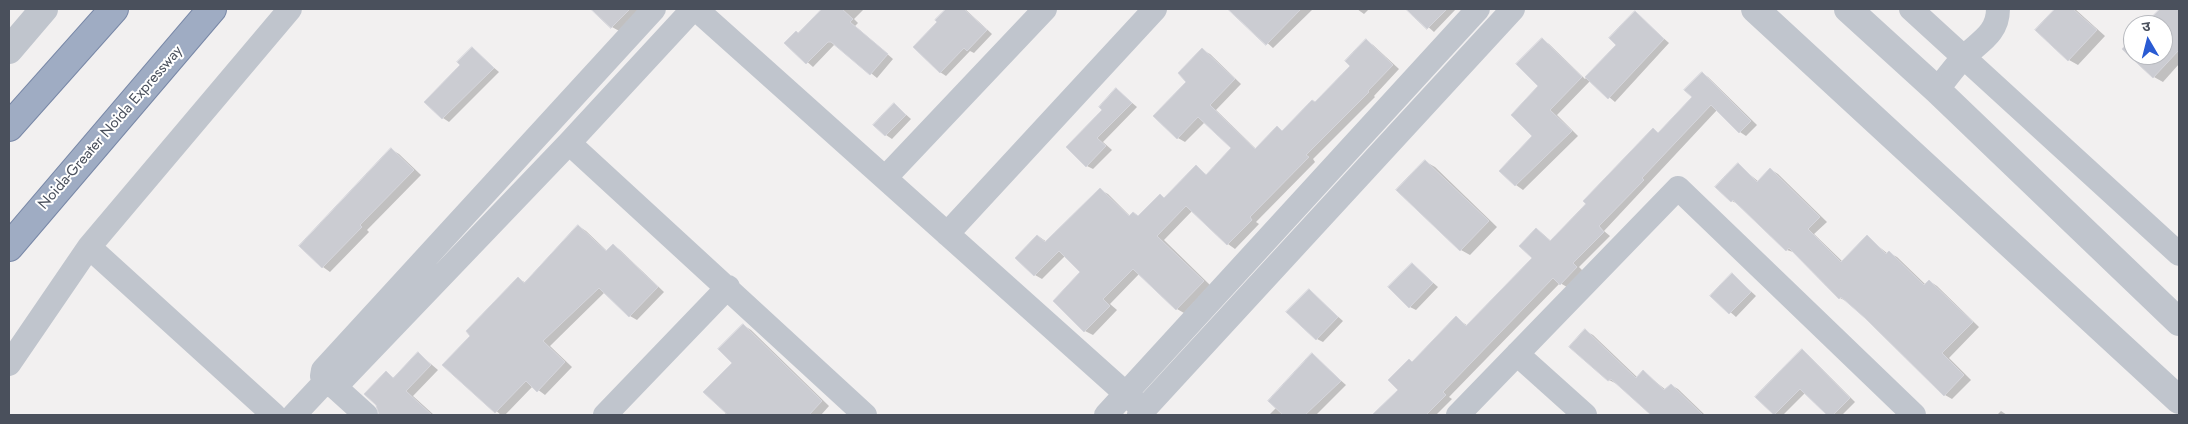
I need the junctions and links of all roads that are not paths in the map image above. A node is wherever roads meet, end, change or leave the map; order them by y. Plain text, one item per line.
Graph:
1 (44, 9) edge
2 (114, 9) edge
3 (212, 9) edge
4 (290, 9) edge
5 (654, 9) edge
6 (694, 9) edge
7 (1045, 9) edge
8 (1155, 9) edge
9 (1478, 9) edge
10 (1513, 9) edge
11 (1755, 9) edge
12 (1848, 9) edge
13 (1911, 9) edge
14 (1998, 9) edge
15 (9, 50) edge
16 (1964, 57) junction
17 (1936, 90) junction
18 (1382, 114) junction
19 (9, 127) edge
20 (1401, 130) junction
21 (569, 143) junction
22 (885, 178) junction
23 (947, 234) junction
24 (9, 247) edge
25 (89, 247) junction
26 (2179, 254) edge
27 (728, 287) junction
28 (2179, 322) edge
29 (1517, 354) junction
30 (9, 364) edge
31 (329, 385) junction
32 (1126, 394) junction
33 (2179, 400) edge
34 (1142, 413) edge
35 (274, 415) edge
36 (294, 415) edge
37 (366, 415) edge
38 (605, 415) edge
39 (865, 415) edge
40 (1106, 415) edge
41 (1458, 415) edge
42 (1585, 415) edge
43 (1914, 415) edge

1 - 15 street
2 - 19 highway
3 - 24 highway, Noida-Greater Noida Expressway
4 - 25 street
5 - 31 street
6 - 21 street
6 - 22 street
7 - 22 street
8 - 23 street
9 - 18 street
10 - 20 street
11 - 33 street
12 - 17 street
13 - 16 street
14 - 16 street
16 - 17 street
16 - 26 street
17 - 28 street
18 - 20 street
18 - 32 street
20 - 34 street
21 - 27 street
21 - 31 street
22 - 23 street
23 - 32 street
25 - 30 street
25 - 35 street
27 - 38 street
27 - 39 street
29 - 41 street
29 - 42 street
29 - 43 street
31 - 36 street
31 - 37 street
32 - 34 street
32 - 40 street

